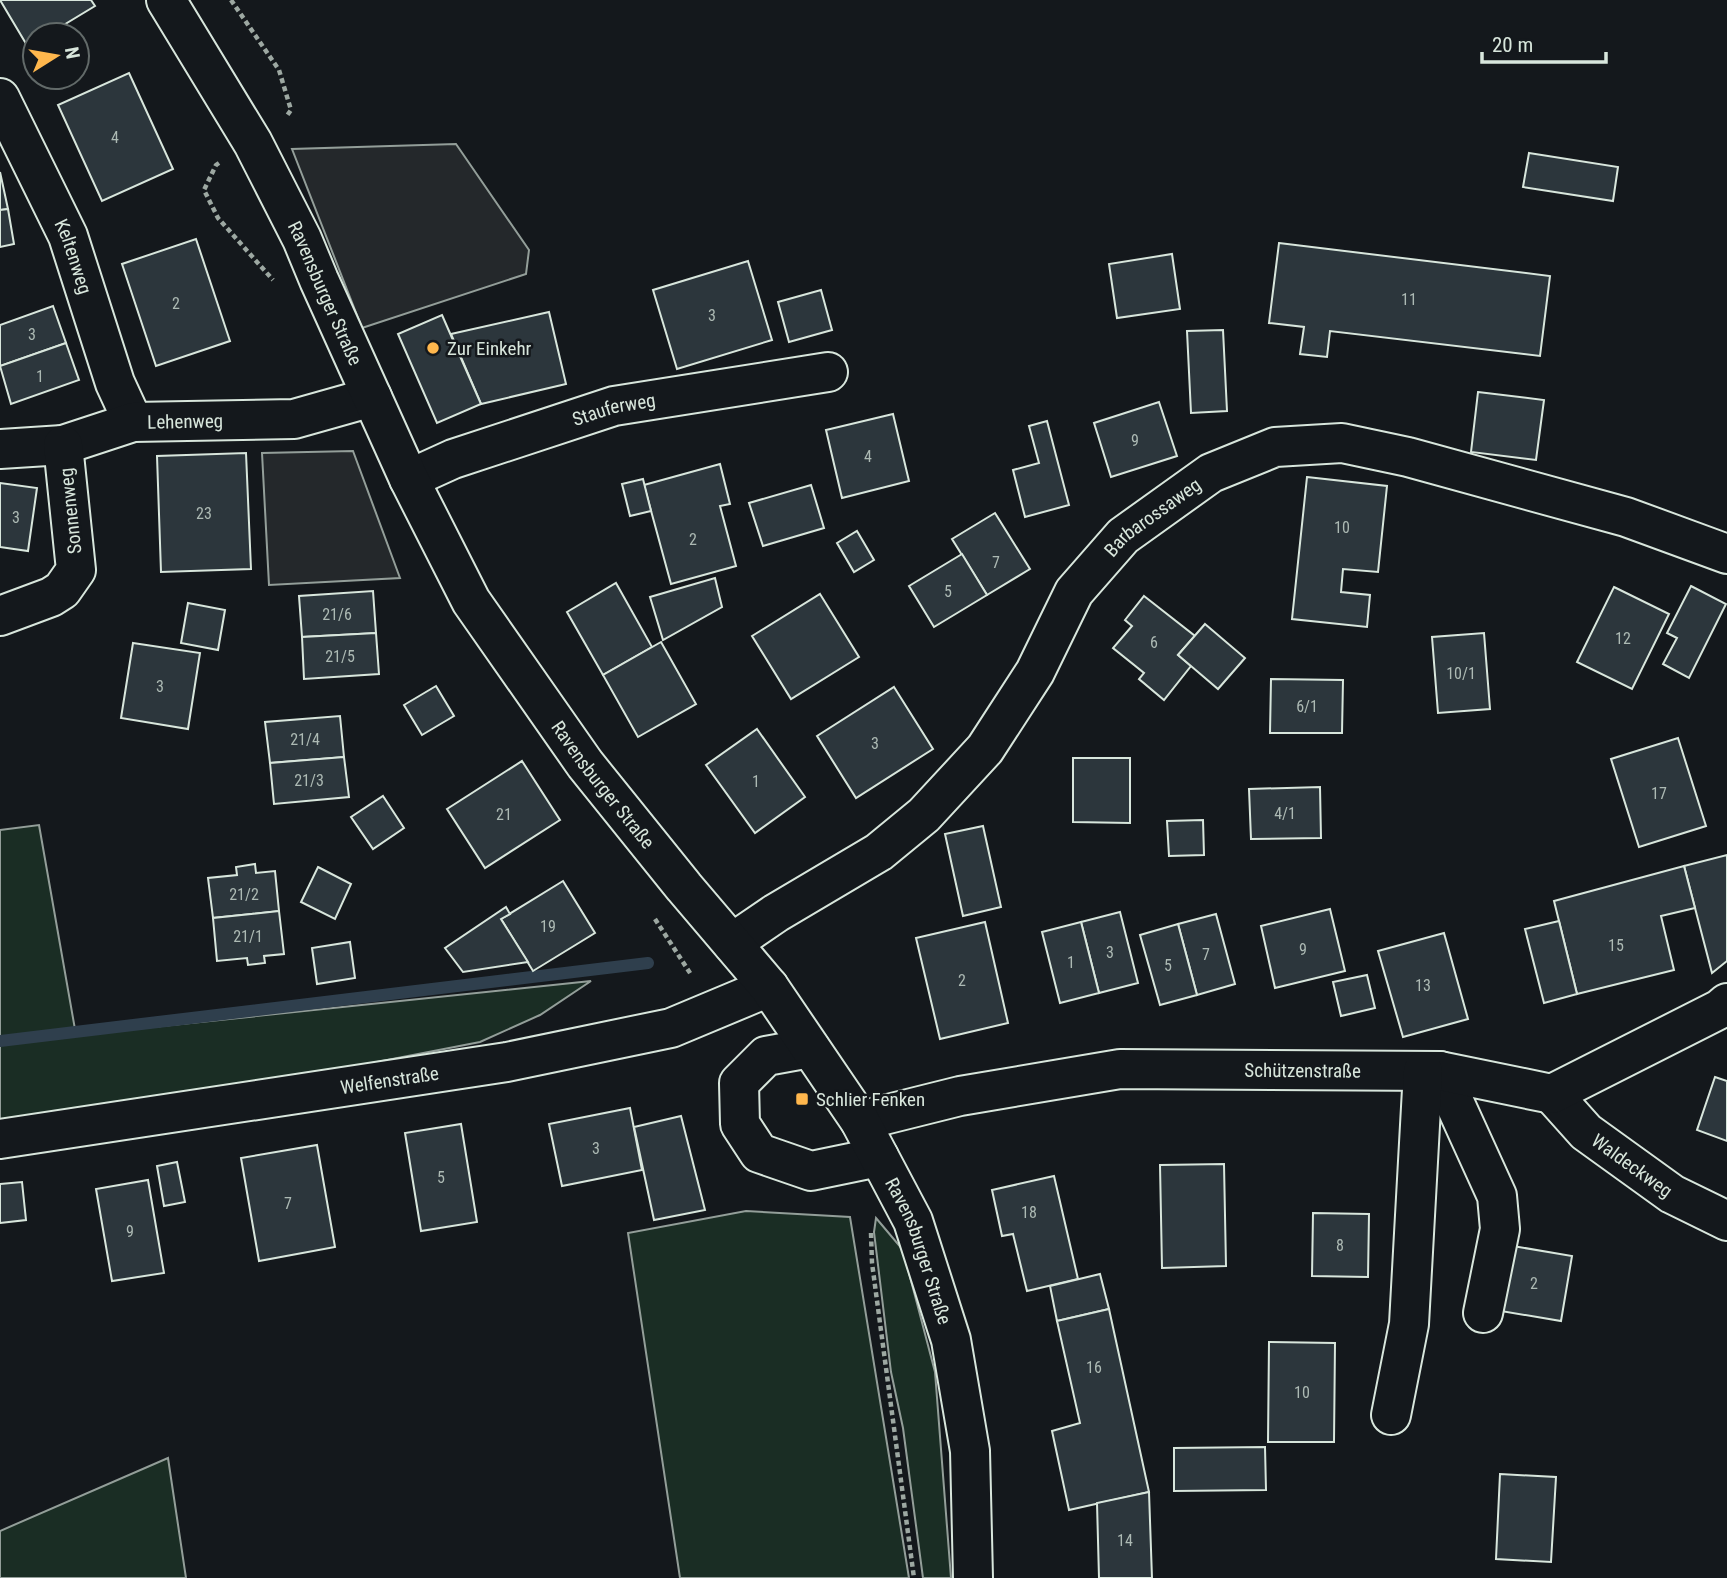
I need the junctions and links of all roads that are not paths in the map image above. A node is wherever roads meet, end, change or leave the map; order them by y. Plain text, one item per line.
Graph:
1 (166, 0) edge
2 (0, 98) edge
3 (828, 372) dead end
4 (372, 397) junction
5 (133, 422) junction
6 (63, 445) junction
7 (0, 449) edge
8 (410, 479) junction
9 (1727, 554) edge
10 (0, 616) edge
11 (732, 943) junction
12 (769, 987) junction
13 (1727, 1003) edge
14 (810, 1048) junction
15 (1432, 1071) junction
16 (1552, 1094) junction
17 (860, 1121) junction
18 (0, 1139) edge
19 (879, 1157) junction
20 (1727, 1221) edge
21 (1483, 1313) dead end
22 (1391, 1415) dead end
23 (973, 1578) edge

1 - 4 street, Ravensburger Straße
2 - 5 street, Keltenweg
3 - 8 street, Stauferweg
4 - 5 street, Lehenweg
4 - 8 street, Ravensburger Straße
5 - 6 street, Lehenweg
6 - 7 street, Lehenweg
6 - 10 street, Sonnenweg
8 - 11 street, Ravensburger Straße
9 - 11 street, Barbarossaweg
11 - 12 street, Ravensburger Straße
12 - 14 street, Ravensburger Straße
12 - 18 street, Welfenstraße
13 - 16 street
14 - 17 street, Ravensburger Straße
14 - 19 street
15 - 16 street, Schützenstraße
15 - 17 street, Schützenstraße
15 - 21 street
15 - 22 street
16 - 20 street, Waldeckweg
17 - 19 street, Ravensburger Straße
19 - 23 street, Ravensburger Straße

